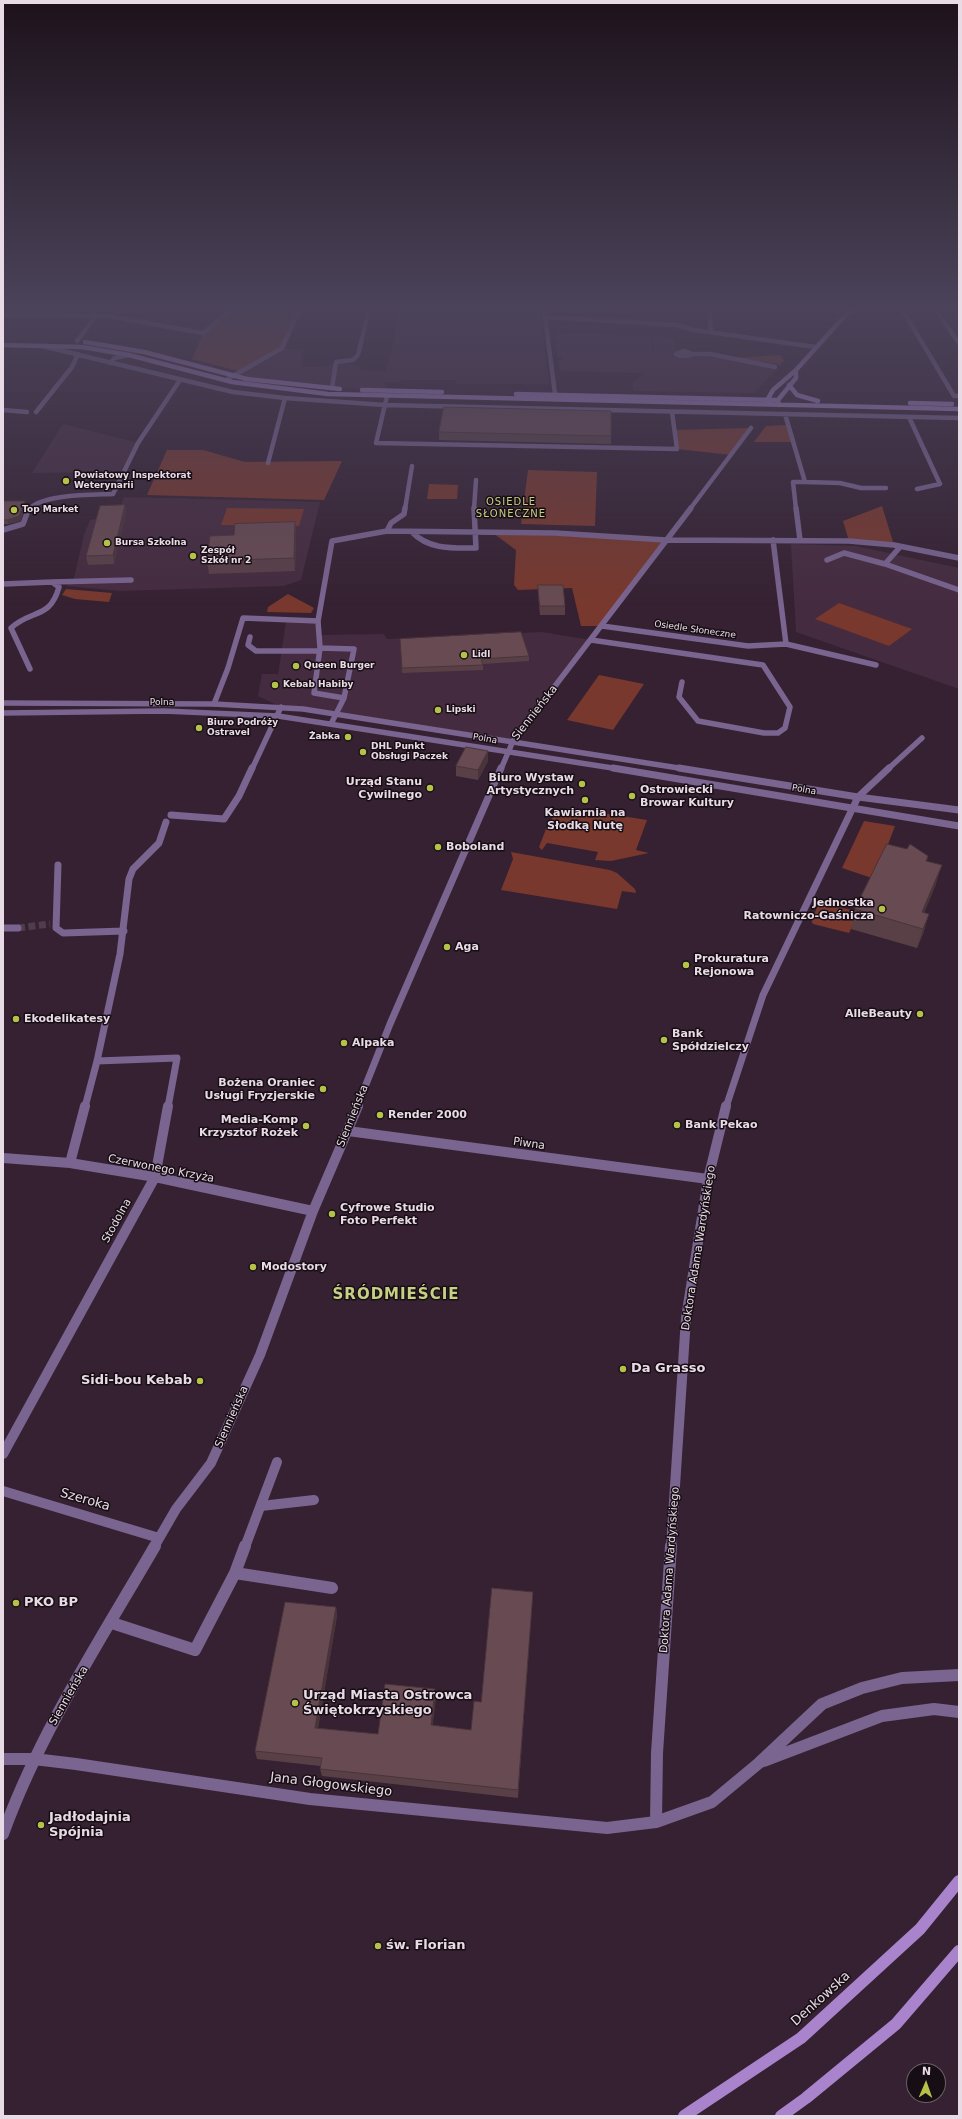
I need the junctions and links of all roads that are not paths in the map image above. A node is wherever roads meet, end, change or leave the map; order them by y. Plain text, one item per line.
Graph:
1 (39, 408) edge
2 (161, 408) edge
3 (282, 408) edge
4 (384, 408) edge
5 (503, 408) edge
6 (883, 408) edge
7 (3, 410) edge
8 (959, 410) edge
9 (27, 412) dead end
10 (36, 412) dead end
11 (672, 412) junction
12 (785, 414) junction
13 (909, 417) junction
14 (959, 418) edge
15 (751, 428) dead end
16 (268, 463) dead end
17 (412, 466) dead end
18 (476, 480) dead end
19 (805, 482) junction
20 (886, 488) dead end
21 (917, 489) dead end
22 (3, 530) edge
23 (387, 531) junction
24 (412, 532) junction
25 (474, 533) junction
26 (666, 540) junction
27 (772, 540) junction
28 (800, 540) junction
29 (900, 547) junction
30 (959, 558) edge
31 (827, 560) dead end
32 (885, 564) junction
33 (131, 580) dead end
34 (52, 582) junction
35 (3, 584) edge
36 (959, 590) edge
37 (318, 621) junction
38 (602, 626) junction
39 (250, 637) dead end
40 (590, 640) junction
41 (786, 644) junction
42 (319, 649) junction
43 (876, 665) dead end
44 (30, 669) dead end
45 (682, 682) dead end
46 (344, 698) junction
47 (3, 703) edge
48 (167, 704) junction
49 (214, 704) junction
50 (281, 707) junction
51 (164, 711) junction
52 (3, 713) edge
53 (336, 713) junction
54 (278, 716) junction
55 (330, 724) junction
56 (922, 738) dead end
57 (513, 741) junction
58 (509, 752) junction
59 (858, 797) junction
60 (854, 808) junction
61 (959, 810) edge
62 (171, 816) dead end
63 (166, 822) dead end
64 (959, 826) edge
65 (58, 865) dead end
66 (3, 928) edge
67 (18, 928) tunnel mouth
68 (124, 931) junction
69 (97, 1061) junction
70 (348, 1131) junction
71 (3, 1158) edge
72 (70, 1163) junction
73 (155, 1177) junction
74 (708, 1179) junction
75 (313, 1211) junction
76 (3, 1454) edge
77 (277, 1462) dead end
78 (3, 1491) edge
79 (314, 1500) dead end
80 (261, 1506) junction
81 (159, 1538) junction
82 (235, 1573) junction
83 (332, 1588) dead end
84 (112, 1623) junction
85 (959, 1675) edge
86 (959, 1712) edge
87 (3, 1759) edge
88 (34, 1759) junction
89 (759, 1763) junction
90 (656, 1822) junction
91 (3, 1834) edge
92 (959, 1881) edge
93 (959, 1951) edge
94 (684, 2116) edge
95 (781, 2116) edge

1 - 10 street
2 - 22 street
3 - 16 street
4 - 11 street
5 - 11 street
6 - 8 main road
7 - 9 street
11 - 12 street
12 - 13 street
12 - 19 street
13 - 14 street
13 - 21 street
15 - 26 street, Siennieńska
17 - 23 street
18 - 25 street
19 - 20 street
19 - 28 street
23 - 24 street
23 - 37 street
24 - 25 street
24 - 25 street
25 - 26 street
26 - 27 street
26 - 38 street, Siennieńska
27 - 28 street
27 - 41 street
28 - 29 street
29 - 30 street
29 - 32 street
31 - 32 street
32 - 36 street
33 - 34 street
34 - 35 street
34 - 44 street
37 - 42 street
37 - 49 street
38 - 40 street, Siennieńska
38 - 41 street, Osiedle Słoneczne
39 - 42 street
40 - 45 street
40 - 57 street, Siennieńska
41 - 43 street, Osiedle Słoneczne
42 - 46 street
42 - 46 street
46 - 53 street
47 - 48 street, Polna
48 - 49 street, Polna
48 - 51 street
49 - 50 street, Polna
50 - 53 street, Polna
50 - 54 street
51 - 52 street, Polna
51 - 54 street, Polna
53 - 55 street
53 - 57 street, Polna
54 - 55 street, Polna
54 - 62 street
55 - 58 street, Polna
56 - 59 street
57 - 58 street, Siennieńska
57 - 59 street, Polna
58 - 60 street, Polna
58 - 70 street, Siennieńska
59 - 60 street, Doktora Adama Wardyńskiego
59 - 61 street, Polna
60 - 64 street, Polna
60 - 74 street, Doktora Adama Wardyńskiego
63 - 68 street
65 - 68 street
66 - 67 street
68 - 69 street
69 - 72 street
69 - 73 street, Stodolna
70 - 74 street, Piwna
70 - 75 street, Siennieńska
71 - 72 street, Czerwonego Krzyża
72 - 73 street, Czerwonego Krzyża
73 - 75 street, Czerwonego Krzyża
73 - 76 street, Stodolna
74 - 90 street, Doktora Adama Wardyńskiego
75 - 81 street, Siennieńska
77 - 80 street
78 - 81 street, Szeroka
79 - 80 street
80 - 82 street
81 - 84 street, Siennieńska
82 - 83 street
82 - 84 street
84 - 88 street, Siennieńska
85 - 89 street, Jana Głogowskiego
86 - 89 street
87 - 88 street, Jana Głogowskiego
88 - 90 street, Jana Głogowskiego
88 - 91 street, Siennieńska
89 - 90 street, Jana Głogowskiego
92 - 94 main road, Denkowska
93 - 95 main road

